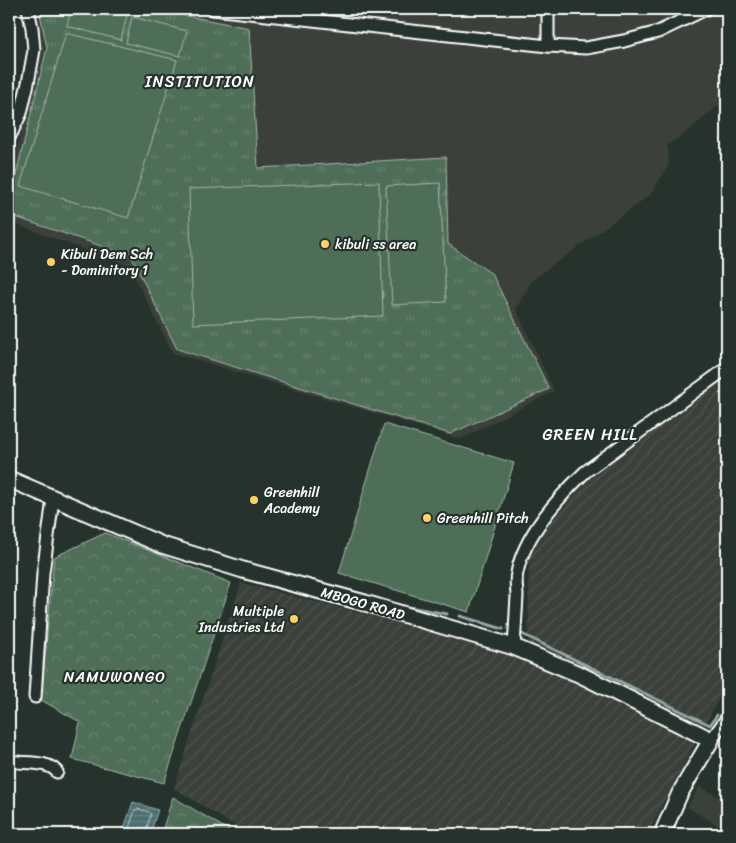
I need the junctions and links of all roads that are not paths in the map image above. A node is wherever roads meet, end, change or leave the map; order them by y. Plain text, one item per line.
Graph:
1 (28, 9) edge
2 (213, 9) edge
3 (548, 9) edge
4 (706, 9) edge
5 (548, 46) junction
6 (9, 138) edge
7 (727, 368) edge
8 (9, 479) edge
9 (53, 499) junction
10 (514, 647) junction
11 (35, 697) dead end
12 (727, 718) edge
13 (711, 740) junction
14 (9, 761) edge
15 (57, 772) dead end
16 (662, 834) edge

1 - 6 street
2 - 5 street
3 - 5 street
4 - 5 street
7 - 10 street
8 - 9 street, MBOGO ROAD
9 - 10 street, MBOGO ROAD
9 - 11 street
10 - 13 street, MBOGO ROAD
12 - 13 street
13 - 16 street
14 - 15 street

